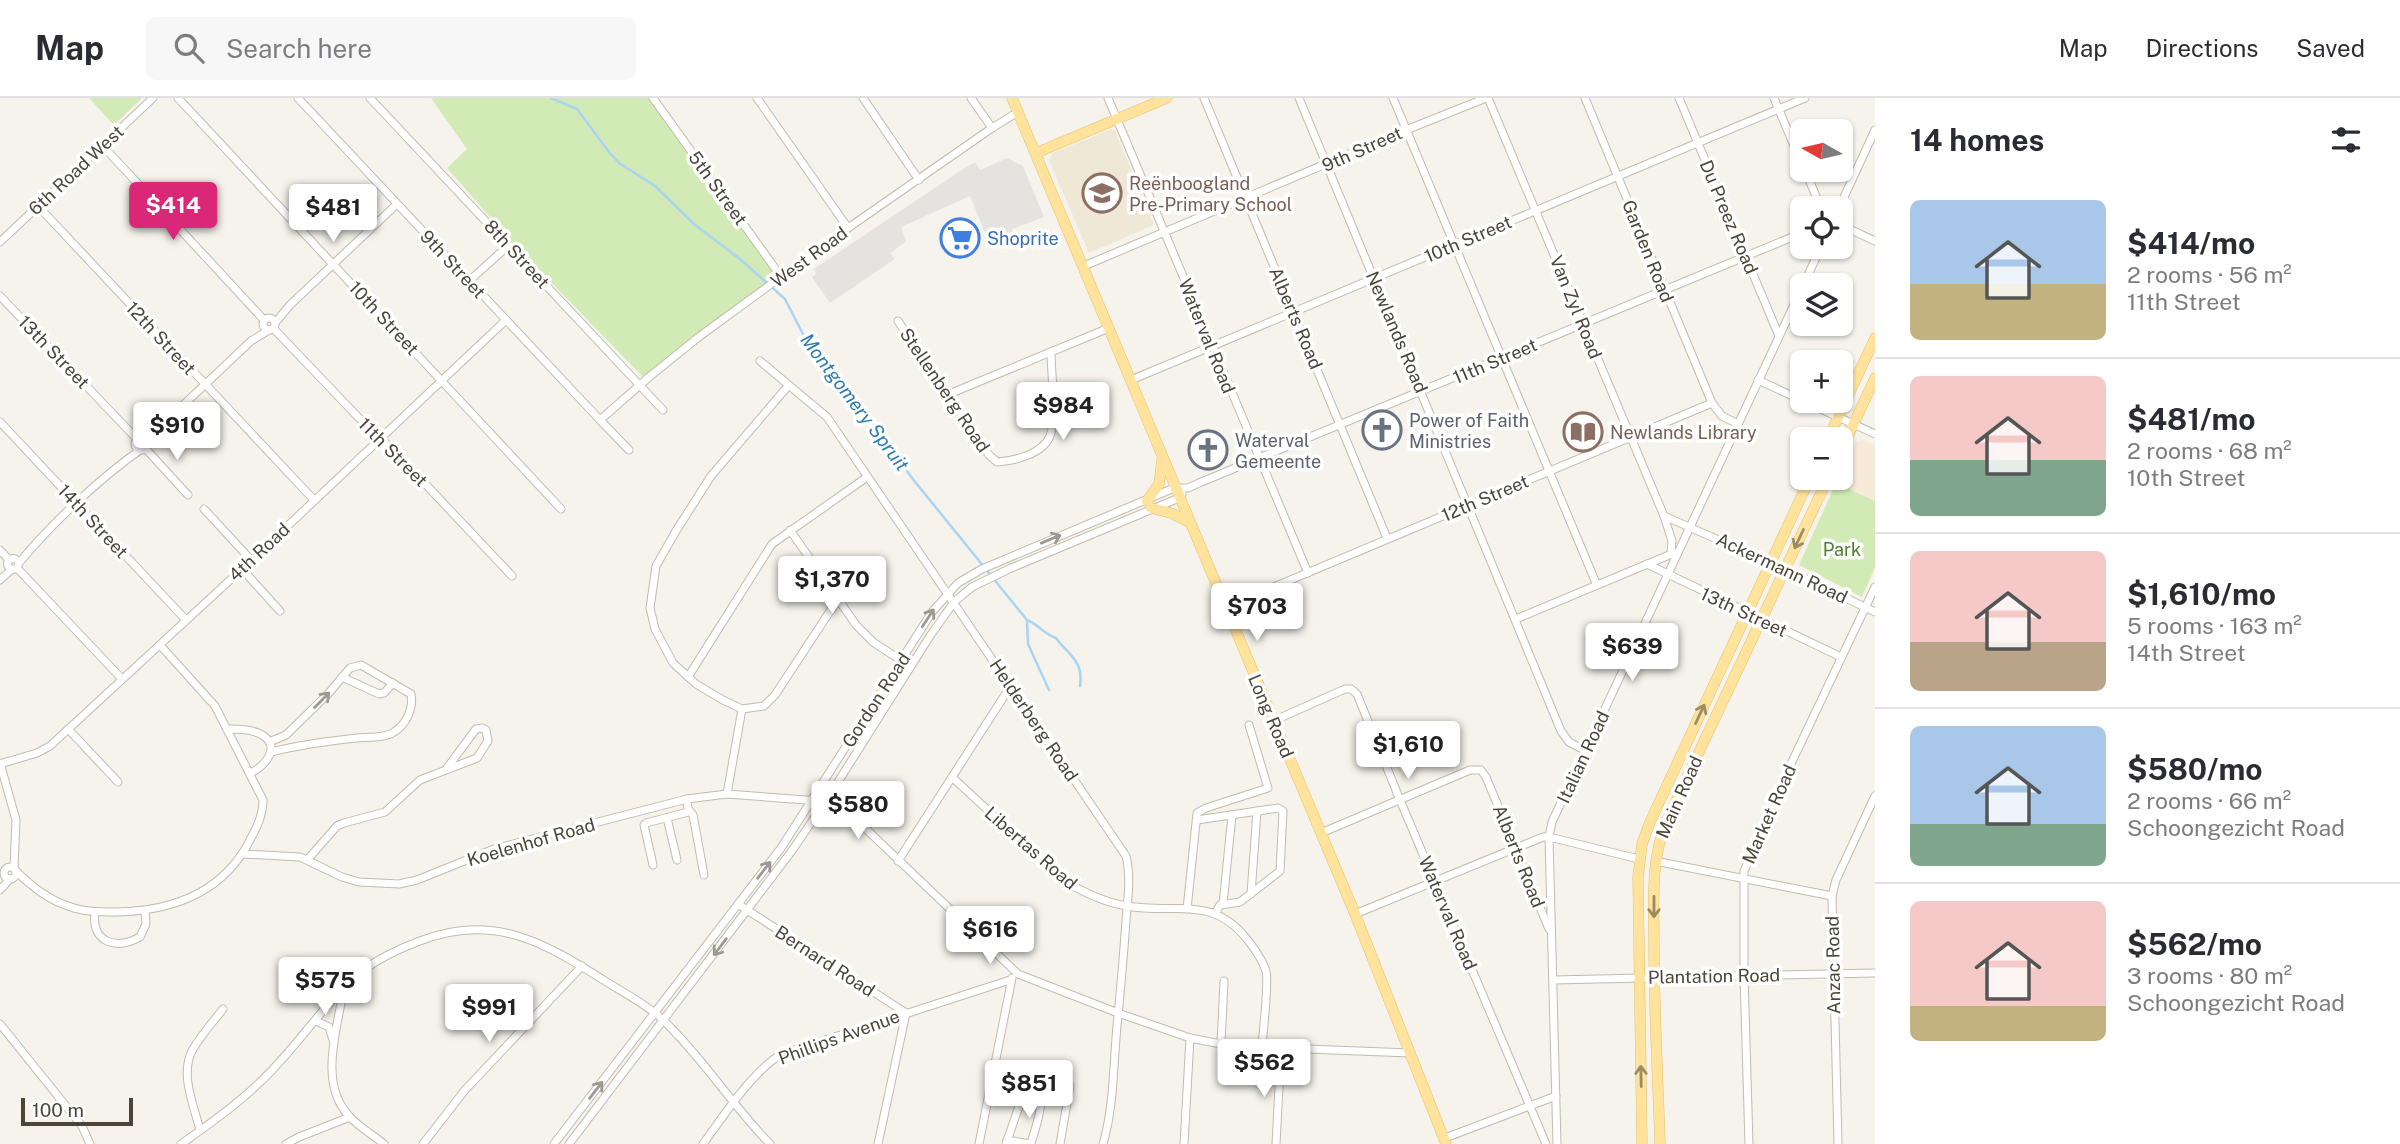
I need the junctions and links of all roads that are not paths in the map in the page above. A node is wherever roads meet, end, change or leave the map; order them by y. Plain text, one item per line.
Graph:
1 (153, 98) edge
2 (178, 98) edge
3 (298, 98) edge
4 (370, 98) edge
5 (653, 98) edge
6 (757, 98) edge
7 (863, 98) edge
8 (971, 98) edge
9 (1012, 98) edge
10 (1108, 98) edge
11 (1167, 98) edge
12 (1204, 98) edge
13 (1299, 98) edge
14 (1393, 98) edge
15 (1487, 98) edge
16 (1585, 98) edge
17 (1679, 98) edge
18 (1774, 98) edge
19 (1805, 98) edge
20 (1779, 109) junction
21 (1018, 112) junction
22 (1117, 120) junction
23 (992, 128) junction
24 (1406, 130) junction
25 (1875, 130) edge
26 (1790, 135) edge
27 (1698, 143) junction
28 (103, 145) junction
29 (1036, 153) junction
30 (1326, 164) junction
31 (1617, 177) junction
32 (919, 180) junction
33 (1845, 196) edge
34 (1246, 198) junction
35 (397, 204) junction
36 (38, 206) junction
37 (1536, 210) junction
38 (848, 228) junction
39 (1853, 231) edge
40 (1165, 232) junction
41 (1790, 238) edge
42 (1875, 241) edge
43 (0, 242) edge
44 (1456, 245) junction
45 (509, 246) junction
46 (1745, 257) junction
47 (1815, 259) edge
48 (334, 263) junction
49 (1084, 266) junction
50 (1374, 278) junction
51 (779, 280) junction
52 (470, 281) junction
53 (1664, 290) junction
54 (0, 296) edge
55 (1294, 312) junction
56 (506, 320) junction
57 (898, 321) dead end
58 (269, 324) junction
59 (1583, 324) junction
60 (1109, 328) junction
61 (1779, 336) junction
62 (1875, 338) edge
63 (1211, 346) junction
64 (1051, 352) junction
65 (1502, 358) junction
66 (760, 361) dead end
67 (1875, 378) edge
68 (441, 380) junction
69 (1131, 380) junction
70 (1758, 380) junction
71 (205, 384) junction
72 (640, 385) junction
73 (788, 386) junction
74 (1422, 391) junction
75 (949, 394) junction
76 (1712, 403) junction
77 (663, 410) dead end
78 (1838, 417) junction
79 (600, 420) junction
80 (0, 422) edge
81 (1738, 424) junction
82 (1854, 424) junction
83 (1341, 425) junction
84 (1833, 427) edge
85 (1853, 427) edge
86 (1875, 435) edge
87 (380, 438) junction
88 (1630, 438) junction
89 (141, 444) junction
90 (629, 450) dead end
91 (1162, 456) junction
92 (1259, 459) junction
93 (1550, 471) junction
94 (867, 477) junction
95 (1805, 490) edge
96 (1822, 490) edge
97 (1177, 493) junction
98 (188, 495) dead end
99 (314, 500) junction
100 (77, 504) junction
101 (1149, 504) junction
102 (1468, 505) junction
103 (204, 509) dead end
104 (561, 509) dead end
105 (1664, 516) junction
106 (1189, 522) junction
107 (1689, 525) junction
108 (790, 530) junction
109 (1387, 538) junction
110 (0, 550) edge
111 (1675, 552) junction
112 (251, 560) junction
113 (1772, 563) junction
114 (13, 564) junction
115 (1647, 564) junction
116 (242, 569) junction
117 (1785, 569) junction
118 (1308, 573) junction
119 (0, 574) edge
120 (1667, 575) junction
121 (512, 576) dead end
122 (0, 580) edge
123 (1596, 583) junction
124 (1875, 587) edge
125 (947, 593) junction
126 (838, 599) junction
127 (954, 602) junction
128 (1226, 607) junction
129 (1866, 607) junction
130 (280, 611) dead end
131 (1875, 612) edge
132 (1748, 614) junction
133 (1516, 619) junction
134 (186, 620) junction
135 (1762, 620) junction
136 (160, 645) junction
137 (1841, 657) junction
138 (901, 661) junction
139 (911, 666) junction
140 (342, 677) junction
141 (688, 677) junction
142 (122, 679) junction
143 (393, 683) junction
144 (1010, 687) junction
145 (741, 709) junction
146 (1273, 721) junction
147 (1249, 725) dead end
148 (68, 729) junction
149 (228, 729) junction
150 (269, 741) junction
151 (1586, 751) junction
152 (271, 752) junction
153 (0, 763) edge
154 (447, 768) junction
155 (250, 773) junction
156 (952, 777) junction
157 (118, 782) dead end
158 (727, 793) junction
159 (1875, 796) edge
160 (687, 799) junction
161 (1400, 800) junction
162 (812, 801) junction
163 (826, 801) junction
164 (689, 810) junction
165 (1257, 811) junction
166 (1232, 815) junction
167 (667, 818) junction
168 (1196, 820) junction
169 (1321, 833) junction
170 (1549, 836) junction
171 (1516, 846) junction
172 (243, 853) junction
173 (308, 859) junction
174 (1639, 859) junction
175 (677, 860) dead end
176 (898, 861) junction
177 (1655, 861) junction
178 (653, 865) dead end
179 (9, 874) edge
180 (704, 875) dead end
181 (1743, 879) junction
182 (1434, 881) junction
183 (0, 890) edge
184 (1251, 894) junction
185 (1832, 896) junction
186 (738, 904) junction
187 (1223, 904) junction
188 (1127, 906) junction
189 (1187, 909) junction
190 (145, 911) junction
191 (747, 911) junction
192 (95, 912) junction
193 (1215, 914) junction
194 (1355, 914) junction
195 (1551, 935) junction
196 (582, 967) junction
197 (1875, 973) edge
198 (1018, 974) junction
199 (1833, 974) junction
200 (1744, 975) junction
201 (1654, 976) junction
202 (1639, 977) junction
203 (1010, 979) junction
204 (1552, 980) junction
205 (1224, 981) dead end
206 (343, 989) junction
207 (223, 1009) dead end
208 (655, 1013) junction
209 (906, 1013) junction
210 (1118, 1013) junction
211 (316, 1021) junction
212 (664, 1021) junction
213 (0, 1024) edge
214 (1189, 1038) junction
215 (1221, 1044) junction
216 (1262, 1047) junction
217 (334, 1048) junction
218 (1281, 1048) junction
219 (1410, 1053) junction
220 (1070, 1086) dead end
221 (1556, 1096) junction
222 (735, 1102) junction
223 (1531, 1107) junction
224 (350, 1117) junction
225 (200, 1130) junction
226 (1445, 1141) edge
227 (1007, 1142) edge
228 (90, 1144) edge
229 (181, 1144) edge
230 (286, 1144) edge
231 (384, 1144) edge
232 (423, 1144) edge
233 (554, 1144) edge
234 (569, 1144) edge
235 (703, 1144) edge
236 (770, 1144) edge
237 (878, 1144) edge
238 (979, 1144) edge
239 (1030, 1144) edge
240 (1060, 1144) edge
241 (1103, 1144) edge
242 (1184, 1144) edge
243 (1276, 1144) edge
244 (1546, 1144) edge
245 (1557, 1144) edge
246 (1642, 1144) edge
247 (1660, 1144) edge
248 (1749, 1144) edge
249 (1838, 1144) edge

1 - 28 street, 6th Road West
2 - 48 street, 10th Street
3 - 35 street, 9th Street
4 - 45 street, 8th Street
5 - 51 street, 5th Street
6 - 38 street
7 - 32 street
8 - 23 street
9 - 21 main road, Long Road
10 - 22 street, Waterval Road
11 - 22 main road
12 - 34 street, Alberts Road
13 - 30 street, Newlands Road
14 - 24 street
15 - 24 street, 9th Street
15 - 37 street, Van Zyl Road
16 - 31 street, Garden Road
17 - 27 street, Du Preez Road
18 - 20 street
19 - 20 street, 10th Street
20 - 26 street
20 - 27 street, 10th Street
21 - 23 street, West Road
21 - 29 main road, Long Road
22 - 29 main road
22 - 40 street, Waterval Road
23 - 32 street, West Road
24 - 30 street, 9th Street
24 - 44 street
25 - 33 street
27 - 31 street, 10th Street
27 - 46 street, Du Preez Road
28 - 36 street, 6th Road West
28 - 58 street, 11th Street
29 - 49 main road, Long Road
30 - 34 street, 9th Street
30 - 50 street, Newlands Road
31 - 37 street, 10th Street
31 - 53 street, Garden Road
32 - 38 street, West Road
34 - 40 street, 9th Street
34 - 55 street, Alberts Road
35 - 48 street
35 - 52 street, 9th Street
36 - 43 street, 6th Road West
36 - 71 street, 12th Street
37 - 44 street, 10th Street
37 - 59 street, Van Zyl Road
38 - 51 street, West Road
39 - 42 street
40 - 49 street, 9th Street
40 - 63 street, Waterval Road
41 - 46 street, 11th Street
44 - 50 street, 10th Street
44 - 65 street
45 - 52 street
45 - 72 street, 8th Street
46 - 53 street, 11th Street
46 - 61 street, Du Preez Road
47 - 61 street, Italian Road
48 - 58 street
48 - 68 street, 10th Street
49 - 60 main road, Long Road
50 - 55 street, 10th Street
50 - 74 street, Newlands Road
51 - 72 street, West Road
52 - 56 street, 9th Street
53 - 59 street, 11th Street
53 - 76 street, Garden Road
54 - 89 street, 13th Street
55 - 63 street, 10th Street
55 - 83 street, Alberts Road
56 - 68 street, 4th Road
56 - 79 street, 9th Street
57 - 75 street, Stellenberg Road
58 - 71 street
58 - 87 street, 11th Street
59 - 65 street, 11th Street
59 - 88 street, Van Zyl Road
60 - 64 street
60 - 69 main road, Long Road
61 - 70 street, Italian Road
62 - 78 main road
63 - 69 street, 10th Street
63 - 92 street, Waterval Road
64 - 75 street
64 - 75 street, Stellenberg Road
65 - 74 street, 11th Street
65 - 93 street
66 - 73 street, Helderberg Road
67 - 82 main road
68 - 87 street, 4th Road
68 - 104 street, 10th Street
69 - 91 main road, Long Road
70 - 78 street
70 - 81 street, Italian Road
71 - 89 street
71 - 99 street, 12th Street
72 - 77 street, 8th Street
72 - 79 street, West Road
73 - 94 street, Helderberg Road
73 - 141 street
74 - 83 street, 11th Street
74 - 102 street, Newlands Road
76 - 81 street
76 - 88 street, 12th Street
78 - 82 street
78 - 84 main road
79 - 90 street, 9th Street
80 - 100 street, 14th Street
81 - 107 street, Italian Road
82 - 85 main road
82 - 86 street
83 - 92 street, 11th Street
83 - 109 street, Alberts Road
87 - 99 street, 4th Road
87 - 121 street, 11th Street
88 - 93 street, 12th Street
88 - 105 street, Van Zyl Road
89 - 98 street, 13th Street
89 - 100 street
91 - 97 main road, Long Road
91 - 101 main road
92 - 97 street, 11th Street
92 - 118 street, Waterval Road
93 - 102 street, 12th Street
93 - 123 street
94 - 108 street
94 - 125 street, Helderberg Road
95 - 113 main road, Main Road
96 -> 117 main road, Main Road
97 - 101 street, Gordon Road
97 - 106 main road, Long Road
99 - 112 street, 4th Road
100 - 114 street
100 - 134 street, 14th Street
101 - 106 main road
125 -> 101 street, Gordon Road
101 - 127 street, Gordon Road
102 - 109 street, 12th Street
102 - 133 street, Newlands Road
103 - 112 street
105 - 107 street
105 - 111 street, Van Zyl Road
106 - 128 main road, Long Road
107 - 111 street, Italian Road
107 - 113 street, Ackermann Road
108 - 126 street
108 - 141 street
109 - 118 street, 12th Street
110 - 114 street
111 - 115 street
111 - 120 street, Italian Road
112 - 116 street, 4th Road
113 - 117 street, Ackermann Road
113 - 132 main road, Main Road
114 - 119 street
114 - 122 street
114 - 142 street
115 - 120 street, 13th Street
115 - 123 street
116 - 130 street
116 - 134 street, 4th Road
117 - 129 street, Ackermann Road
117 - 135 main road, Main Road
118 - 128 street, 12th Street
120 - 132 street, 13th Street
120 - 151 street, Italian Road
123 - 133 street
124 - 129 street, Market Road
125 - 127 street, Helderberg Road
138 -> 125 street, Gordon Road
126 - 138 street
126 - 145 street
127 - 139 street, Gordon Road
127 - 144 street, Helderberg Road
128 - 146 main road, Long Road
129 - 131 street, Ackermann Road
129 - 137 street, Market Road
132 - 135 street, 13th Street
174 -> 132 main road, Main Road
133 - 151 street, Newlands Road
134 - 136 street, 4th Road
135 - 137 street, 13th Street
135 - 177 main road, Main Road
136 - 142 street, 4th Road
136 - 149 street
137 - 181 street, Market Road
138 - 139 street
138 - 162 street, Gordon Road
139 - 163 street, Gordon Road
140 - 143 street
140 - 143 street
150 -> 140 street
141 - 145 street
142 - 148 street, 4th Road
143 - 152 street
144 - 156 street
144 - 188 street, Helderberg Road
145 - 158 street
146 - 161 street, Waterval Road
146 - 169 main road, Long Road
147 - 168 street
148 - 153 street, 4th Road
148 - 157 street
149 - 150 street
149 - 155 street
150 - 152 street
151 - 170 street, Italian Road
152 - 155 street
153 - 179 street
154 - 154 street
154 - 173 street
155 - 172 street
156 - 176 street
156 - 188 street, Libertas Road
158 - 160 street, Koelenhof Road
158 - 162 street, Koelenhof Road
159 - 185 street, Anzac Road
160 - 164 street
160 - 173 street, Koelenhof Road
161 - 169 street
161 - 171 street, Alberts Road
161 - 182 street, Waterval Road
162 - 163 street, Koelenhof Road
186 -> 162 street, Gordon Road
163 - 176 street
163 - 191 street, Gordon Road
164 - 167 street
164 - 180 street
165 - 166 street
165 - 184 street
165 - 184 street
166 - 168 street
166 - 187 street
167 - 175 street
167 - 178 street
168 - 189 street
169 - 194 main road, Long Road
170 - 171 street
170 - 174 street
170 - 195 street, Italian Road
171 - 182 street
171 - 195 street, Alberts Road
172 - 173 street, Koelenhof Road
172 - 190 street
174 - 202 main road, Main Road
176 - 198 street
177 - 181 street
177 -> 201 main road, Main Road
179 - 183 street
179 - 192 street
181 - 185 street
181 - 200 street, Market Road
182 - 194 street
182 - 223 street, Waterval Road
184 - 187 street
185 - 199 street, Anzac Road
186 - 191 street, Bernard Road
186 - 208 street, Gordon Road
187 - 193 street
188 - 189 street, Libertas Road
188 - 210 street, Helderberg Road
189 - 193 street, Libertas Road
190 - 192 street
190 - 192 street
191 - 209 street, Bernard Road
191 -> 212 street, Gordon Road
193 - 216 street, Libertas Road
194 - 219 main road, Long Road
195 - 204 street, Italian Road
196 - 206 street
196 - 208 street
196 - 232 street
197 - 199 street, Plantation Road
198 - 203 street, Phillips Avenue
198 - 210 street
199 - 200 street, Plantation Road
199 - 249 street, Anzac Road
200 - 201 street, Plantation Road
200 - 248 street, Market Road
201 - 202 street, Plantation Road
201 - 247 main road, Main Road
202 - 204 street, Plantation Road
246 -> 202 main road, Main Road
203 - 209 street, Phillips Avenue
203 - 238 street
204 - 221 street, Italian Road
205 - 215 street
206 - 211 street
206 - 217 street
207 - 225 street
208 - 212 street
233 -> 208 street, Gordon Road
209 - 222 street, Phillips Avenue
209 - 237 street
210 - 214 street
210 - 241 street, Helderberg Road
211 - 217 street
211 - 225 street
212 - 222 street
212 - 234 street, Gordon Road
213 - 228 street
214 - 215 street
214 - 242 street
215 - 216 street
216 - 218 street
217 - 224 street
218 - 219 street
218 - 243 street
219 - 226 main road, Long Road
220 - 240 street
221 - 223 street
221 - 245 street, Italian Road
222 - 235 street, Phillips Avenue
222 - 236 street
223 - 226 street
223 - 244 street, Waterval Road
224 - 230 street
224 - 231 street
225 - 229 street
227 - 239 street
227 - 239 street

